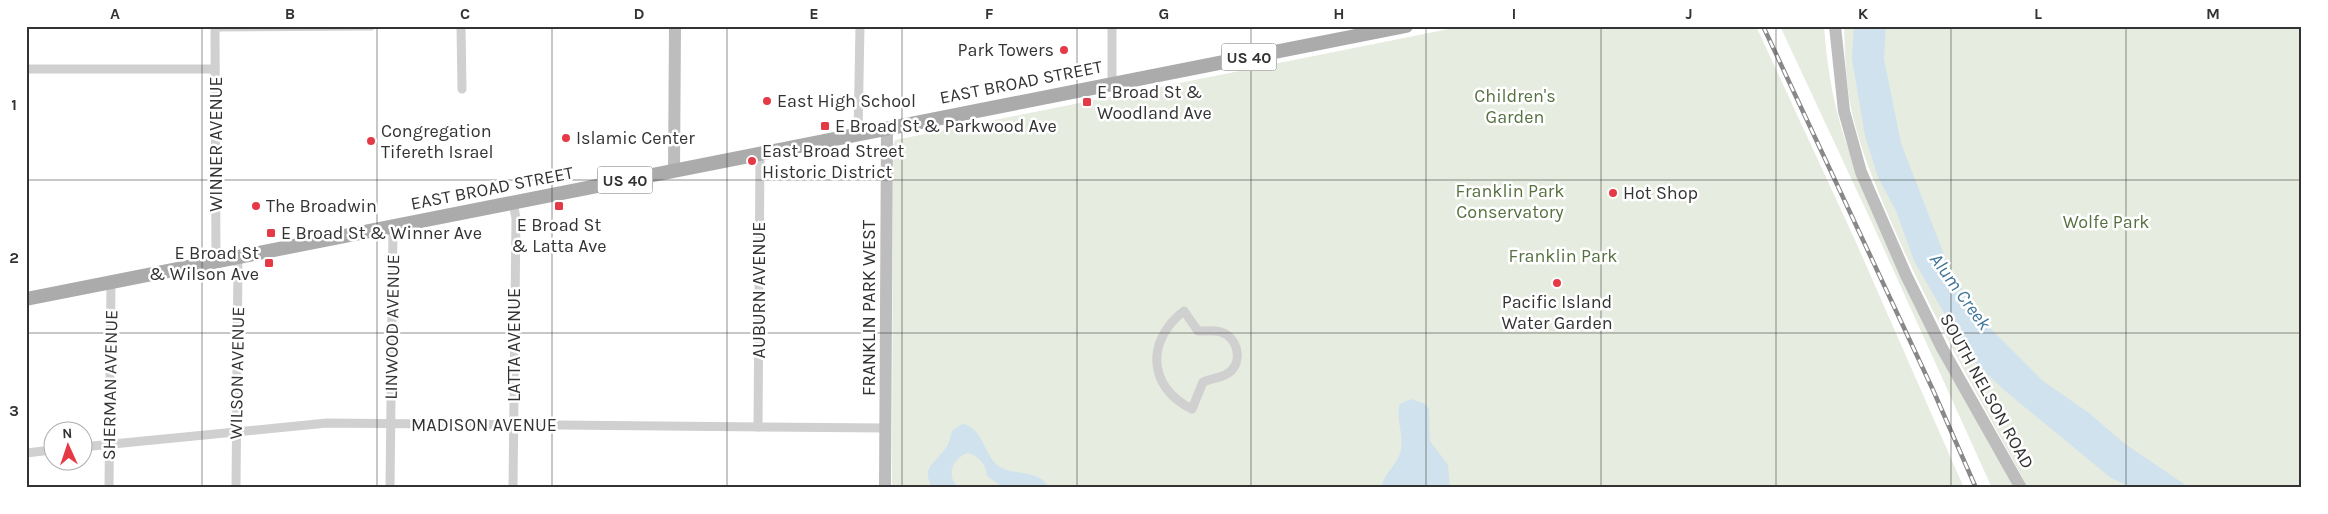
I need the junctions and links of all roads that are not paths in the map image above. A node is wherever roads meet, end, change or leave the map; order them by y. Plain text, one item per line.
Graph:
1 (371, 26) edge
2 (461, 26) edge
3 (675, 26) edge
4 (860, 26) edge
5 (1112, 26) edge
6 (1406, 26) edge
7 (1835, 26) edge
8 (215, 27) edge
9 (26, 69) edge
10 (215, 69) junction
11 (1112, 84) junction
12 (462, 88) dead end
13 (887, 128) junction
14 (858, 134) junction
15 (760, 154) junction
16 (674, 171) junction
17 (513, 203) junction
18 (393, 227) junction
19 (238, 258) junction
20 (216, 262) junction
21 (112, 283) junction
22 (26, 299) edge
23 (1192, 409) joint
24 (391, 424) junction
25 (514, 425) junction
26 (758, 427) junction
27 (886, 428) junction
28 (236, 432) junction
29 (110, 445) junction
30 (92, 446) edge
31 (42, 451) edge
32 (26, 453) edge
33 (109, 488) edge
34 (236, 488) edge
35 (390, 488) edge
36 (513, 488) edge
37 (885, 488) edge
38 (2021, 488) edge

1 - 8 street
2 - 12 street
3 - 16 main road
4 - 14 street
5 - 11 street
6 - 11 main road, EAST BROAD STREET / US 40
7 - 38 main road, SOUTH NELSON ROAD
8 - 10 street, WINNER AVENUE
9 - 10 street
10 - 20 street, WINNER AVENUE
11 - 13 main road, EAST BROAD STREET / US 40
13 - 14 main road, EAST BROAD STREET / US 40
13 - 27 main road, FRANKLIN PARK WEST
14 - 15 main road, EAST BROAD STREET / US 40
15 - 16 main road, EAST BROAD STREET / US 40
15 - 26 street, AUBURN AVENUE
16 - 17 main road, EAST BROAD STREET / US 40
17 - 18 main road, EAST BROAD STREET / US 40
17 - 25 street, LATTA AVENUE
18 - 19 main road, EAST BROAD STREET / US 40
18 - 24 street, LINWOOD AVENUE
19 - 20 main road, EAST BROAD STREET / US 40
19 - 28 street, WILSON AVENUE
20 - 21 main road, EAST BROAD STREET / US 40
21 - 22 main road, EAST BROAD STREET / US 40
21 - 29 street, SHERMAN AVENUE
23 - 23 street
24 - 25 street, MADISON AVENUE
24 - 28 street, MADISON AVENUE
24 - 35 street, LINWOOD AVENUE
25 - 26 street, MADISON AVENUE
25 - 36 street, LATTA AVENUE
26 - 27 street, MADISON AVENUE
27 - 37 main road, FRANKLIN PARK WEST
28 - 29 street, MADISON AVENUE
28 - 34 street, WILSON AVENUE
29 - 30 street, MADISON AVENUE
29 - 33 street, SHERMAN AVENUE
31 - 32 street

